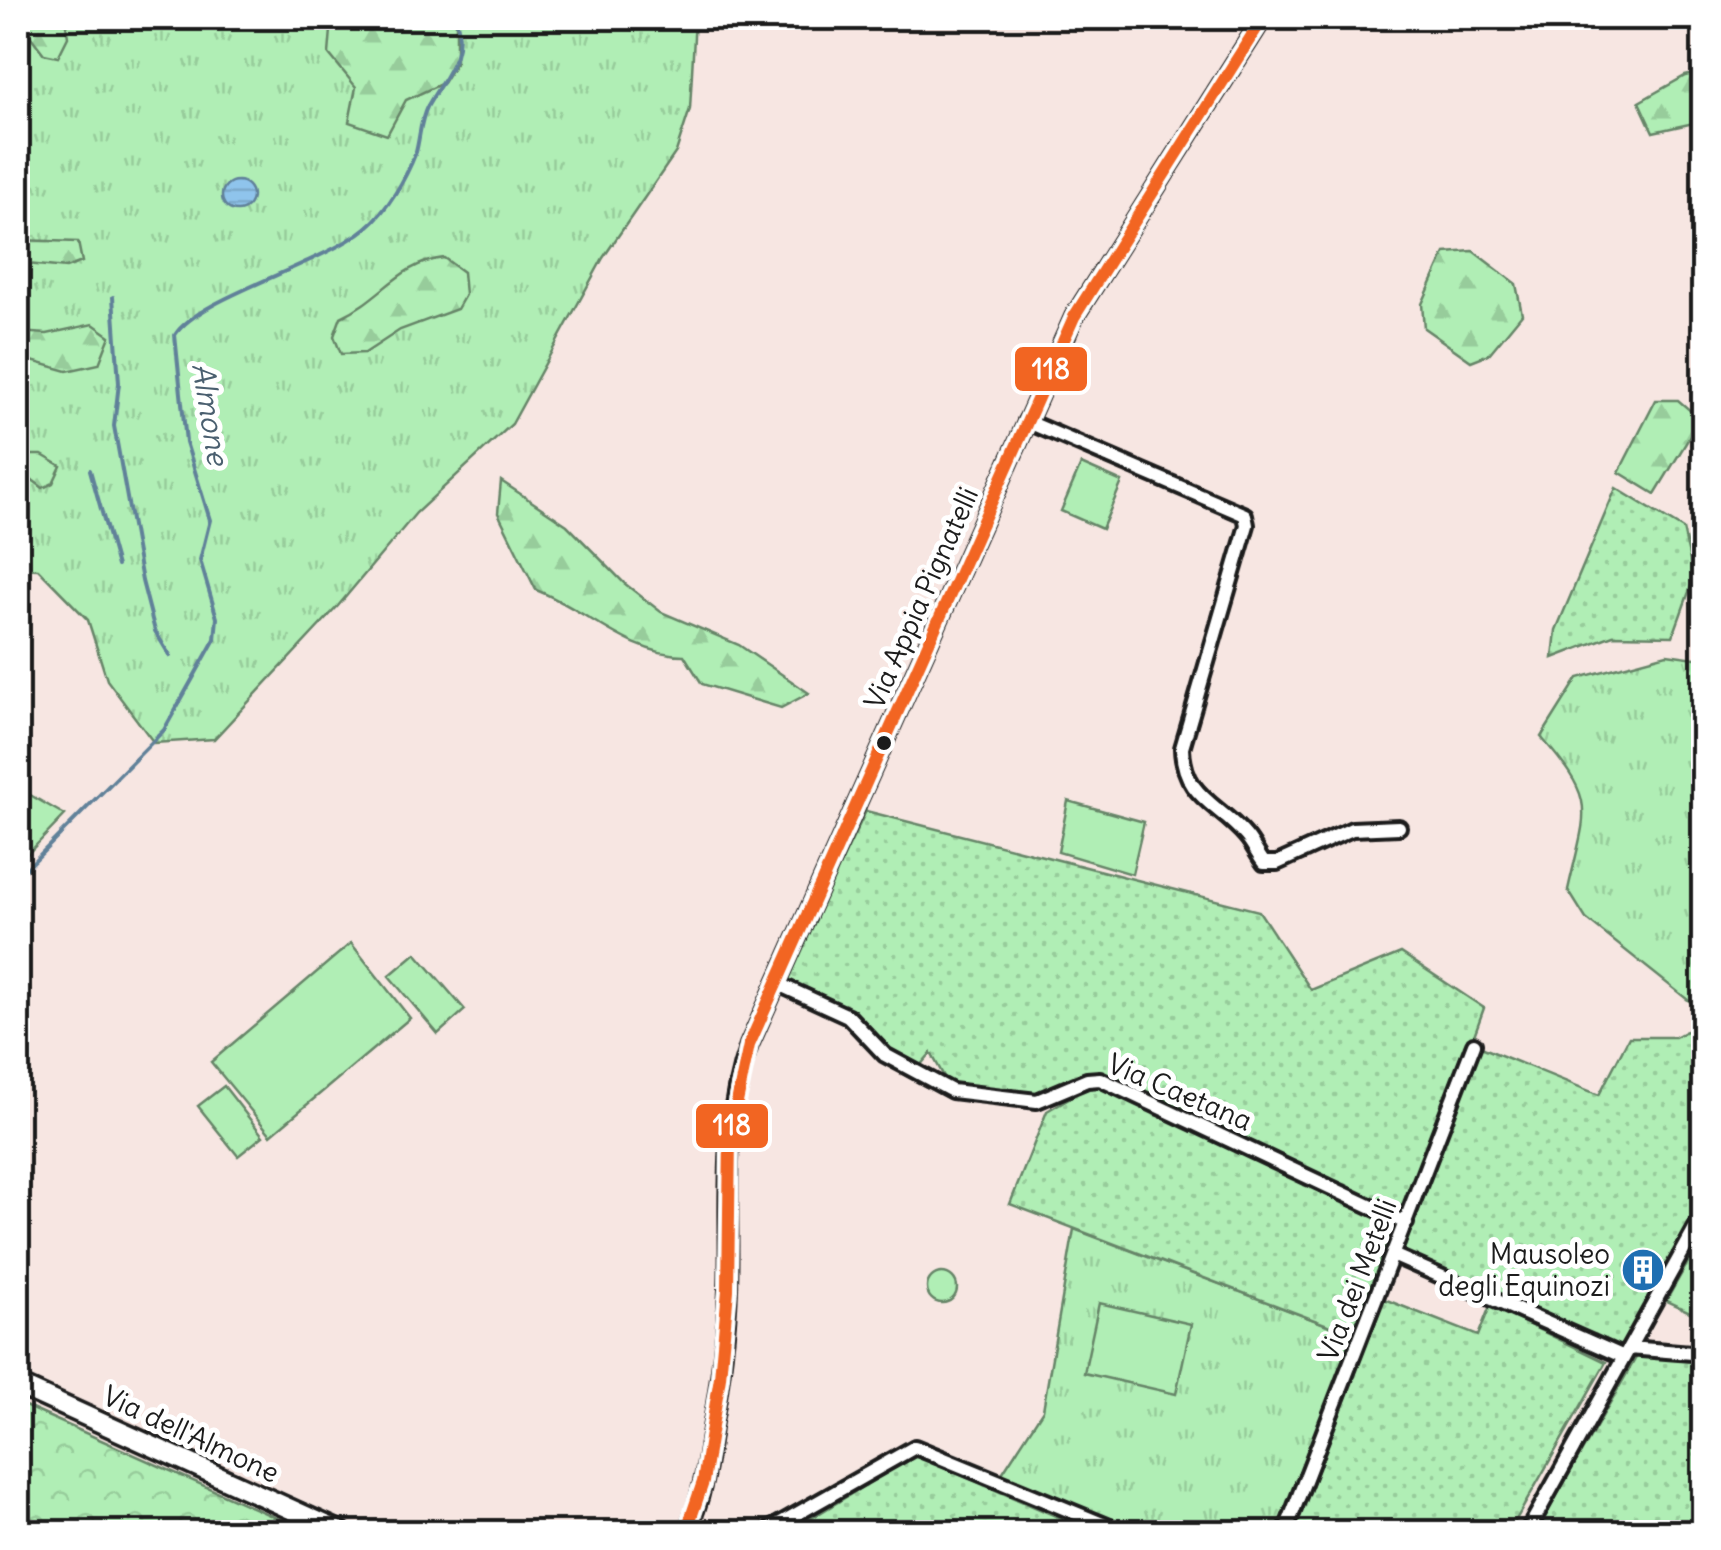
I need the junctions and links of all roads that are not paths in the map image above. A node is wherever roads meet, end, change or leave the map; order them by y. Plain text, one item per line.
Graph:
1 (1264, 18) edge
2 (1026, 421) junction
3 (1399, 828) dead end
4 (776, 983) junction
5 (1474, 1044) dead end
6 (1704, 1213) edge
7 (1406, 1223) junction
8 (1395, 1256) junction
9 (1626, 1353) junction
10 (1704, 1354) edge
11 (18, 1385) edge
12 (341, 1532) edge
13 (686, 1532) edge
14 (765, 1532) edge
15 (1122, 1532) edge
16 (1285, 1532) edge
17 (1527, 1532) edge

1 - 2 street, Via Appia Pignatelli
2 - 3 street
2 - 4 street, Via Appia Pignatelli
4 - 7 street, Via Caetana
4 - 13 street, Via Appia Pignatelli
5 - 7 street, Via dei Metelli
6 - 9 street
7 - 8 street, Via dei Metelli
8 - 9 street
8 - 16 street, Via dei Metelli
9 - 10 street
9 - 17 street
11 - 12 main road, Via dell'Almone
14 - 15 street

